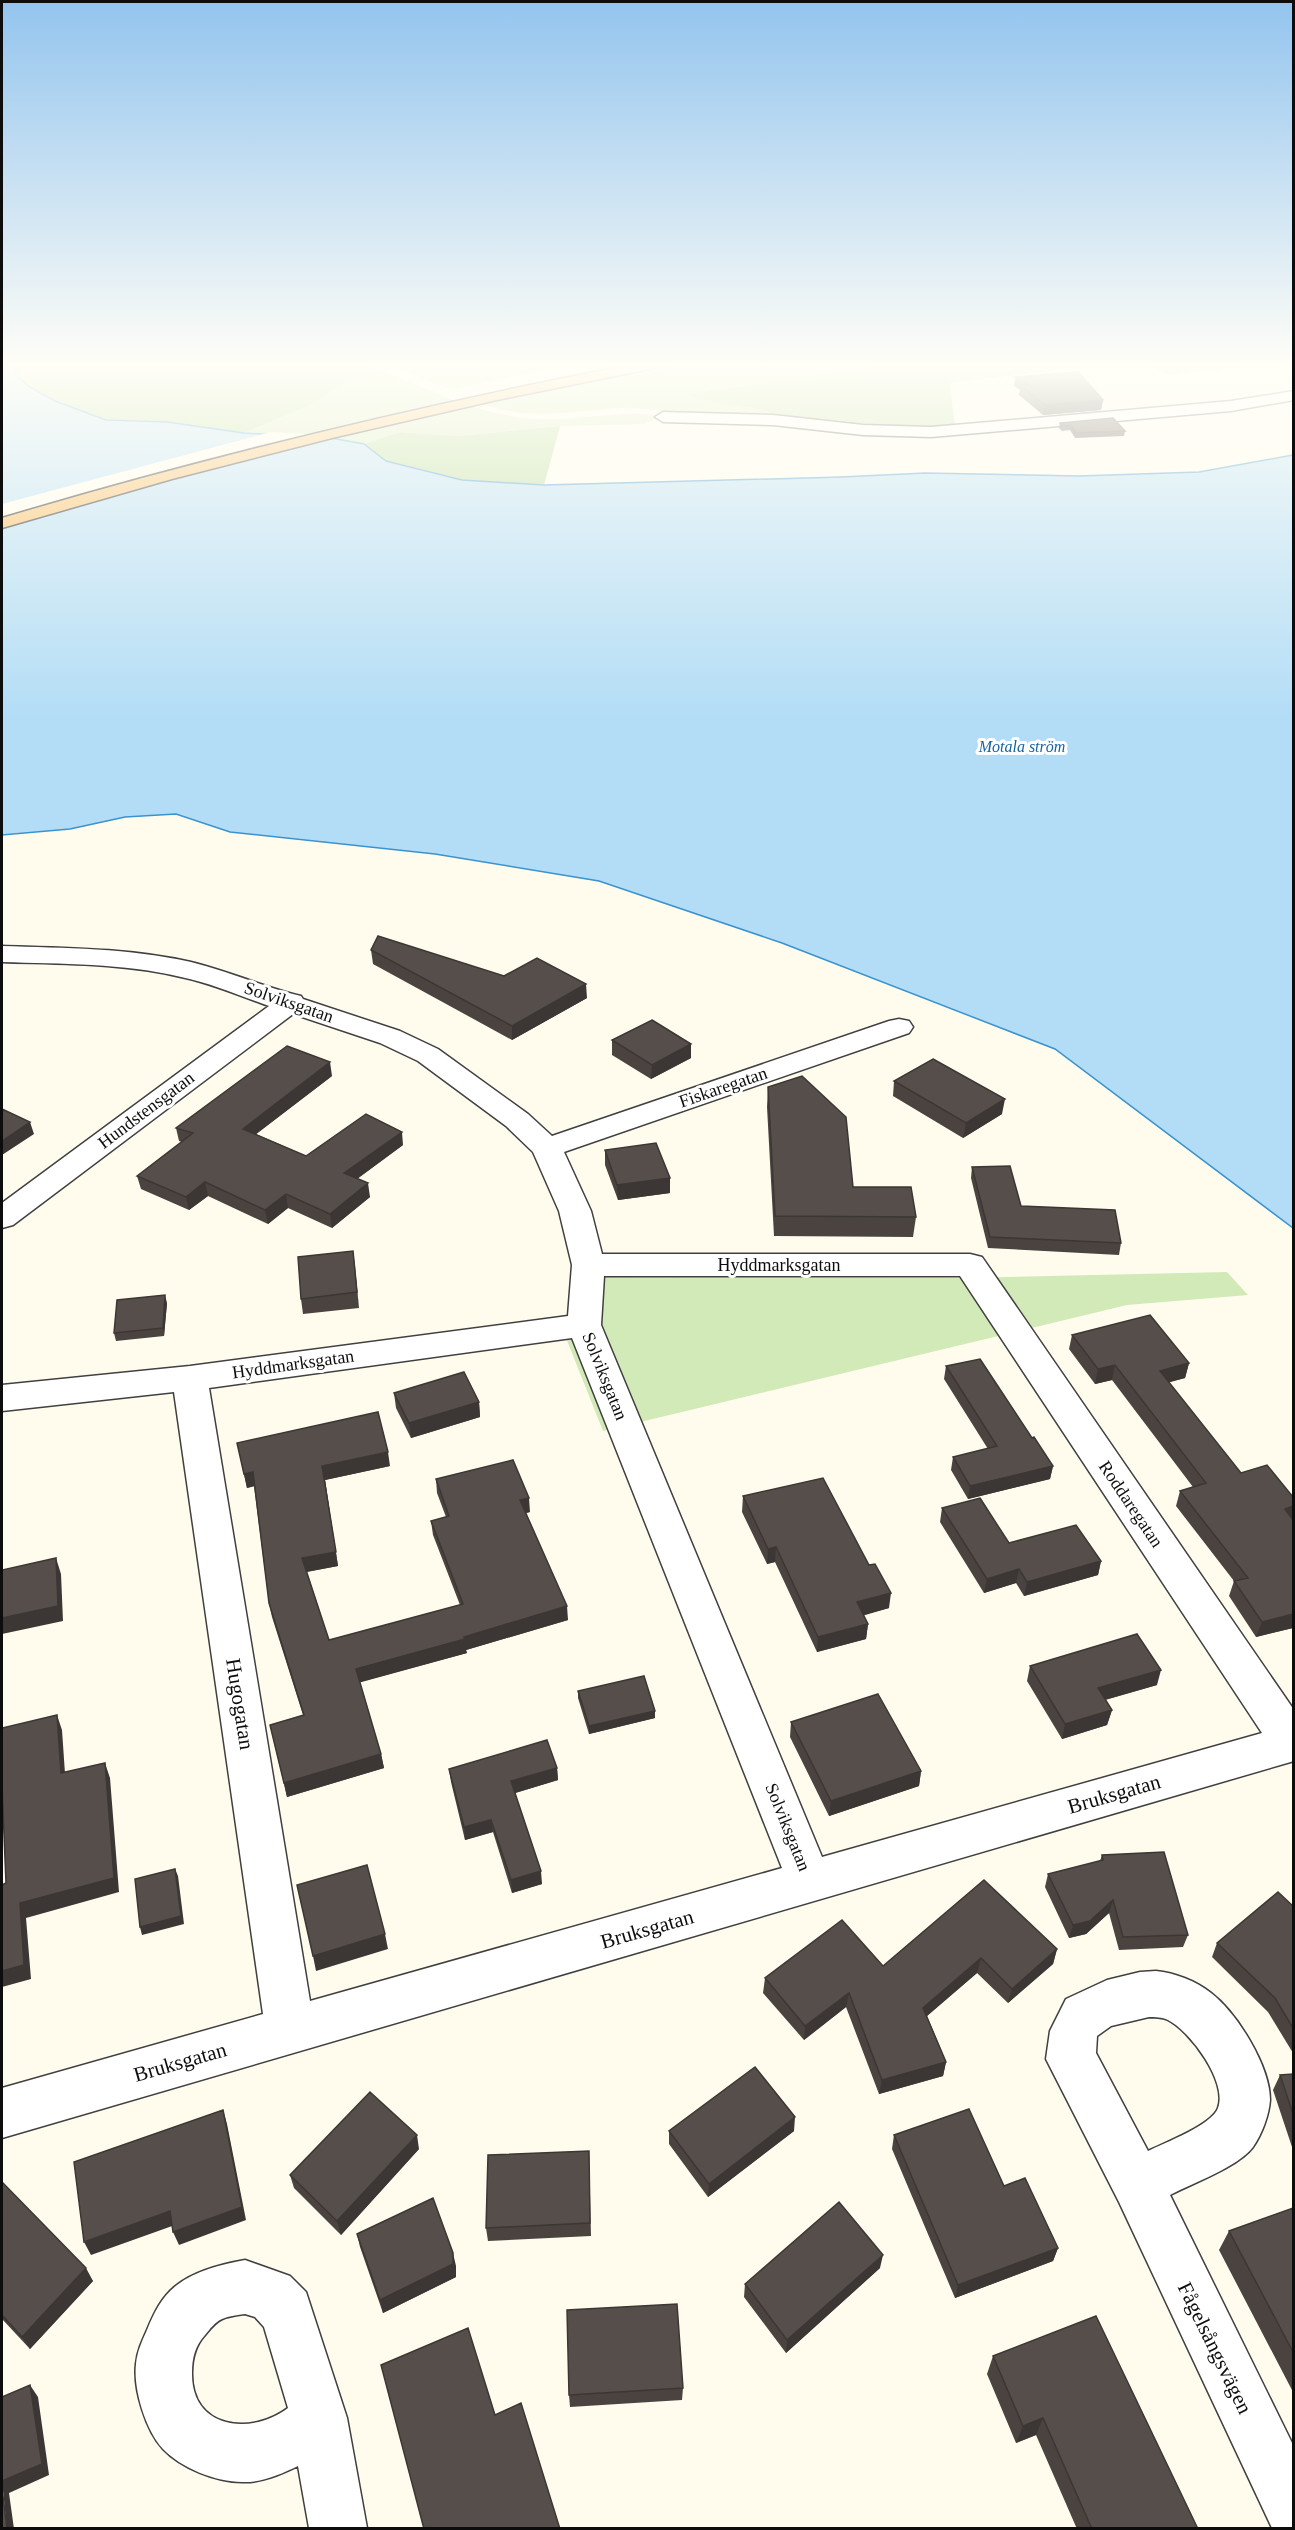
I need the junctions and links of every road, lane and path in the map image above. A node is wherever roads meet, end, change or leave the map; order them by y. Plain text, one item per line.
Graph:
1 (123, 480) edge
2 (159, 480) edge
3 (2, 513) edge
4 (2, 524) edge
5 (2, 954) edge
6 (291, 1002) junction
7 (899, 1027) dead end
8 (547, 1148) junction
9 (2, 1218) edge
10 (588, 1265) junction
11 (970, 1265) joint
12 (584, 1325) junction
13 (190, 1378) junction
14 (2, 1398) edge
15 (1292, 1743) edge
16 (810, 1882) junction
17 (290, 2030) junction
18 (2, 2113) edge
19 (1137, 2184) dead end
20 (319, 2418) dead end
21 (1293, 2511) edge
22 (338, 2529) edge

1 - 3 highway
2 - 4 highway
5 - 6 street, Solviksgatan
6 - 8 street, Solviksgatan
6 - 9 street, Hundstensgatan
7 - 8 street, Fiskaregatan
8 - 10 street, Solviksgatan
10 - 11 street, Hyddmarksgatan
10 - 12 street, Solviksgatan
11 - 15 street, Roddaregatan
12 - 13 street, Hyddmarksgatan
12 - 16 street, Solviksgatan
13 - 14 street, Hyddmarksgatan
13 - 17 street, Hugogatan
15 - 16 street, Bruksgatan
16 - 17 street, Bruksgatan
17 - 18 street, Bruksgatan
19 - 21 street, Fågelsångsvägen
20 - 22 street

